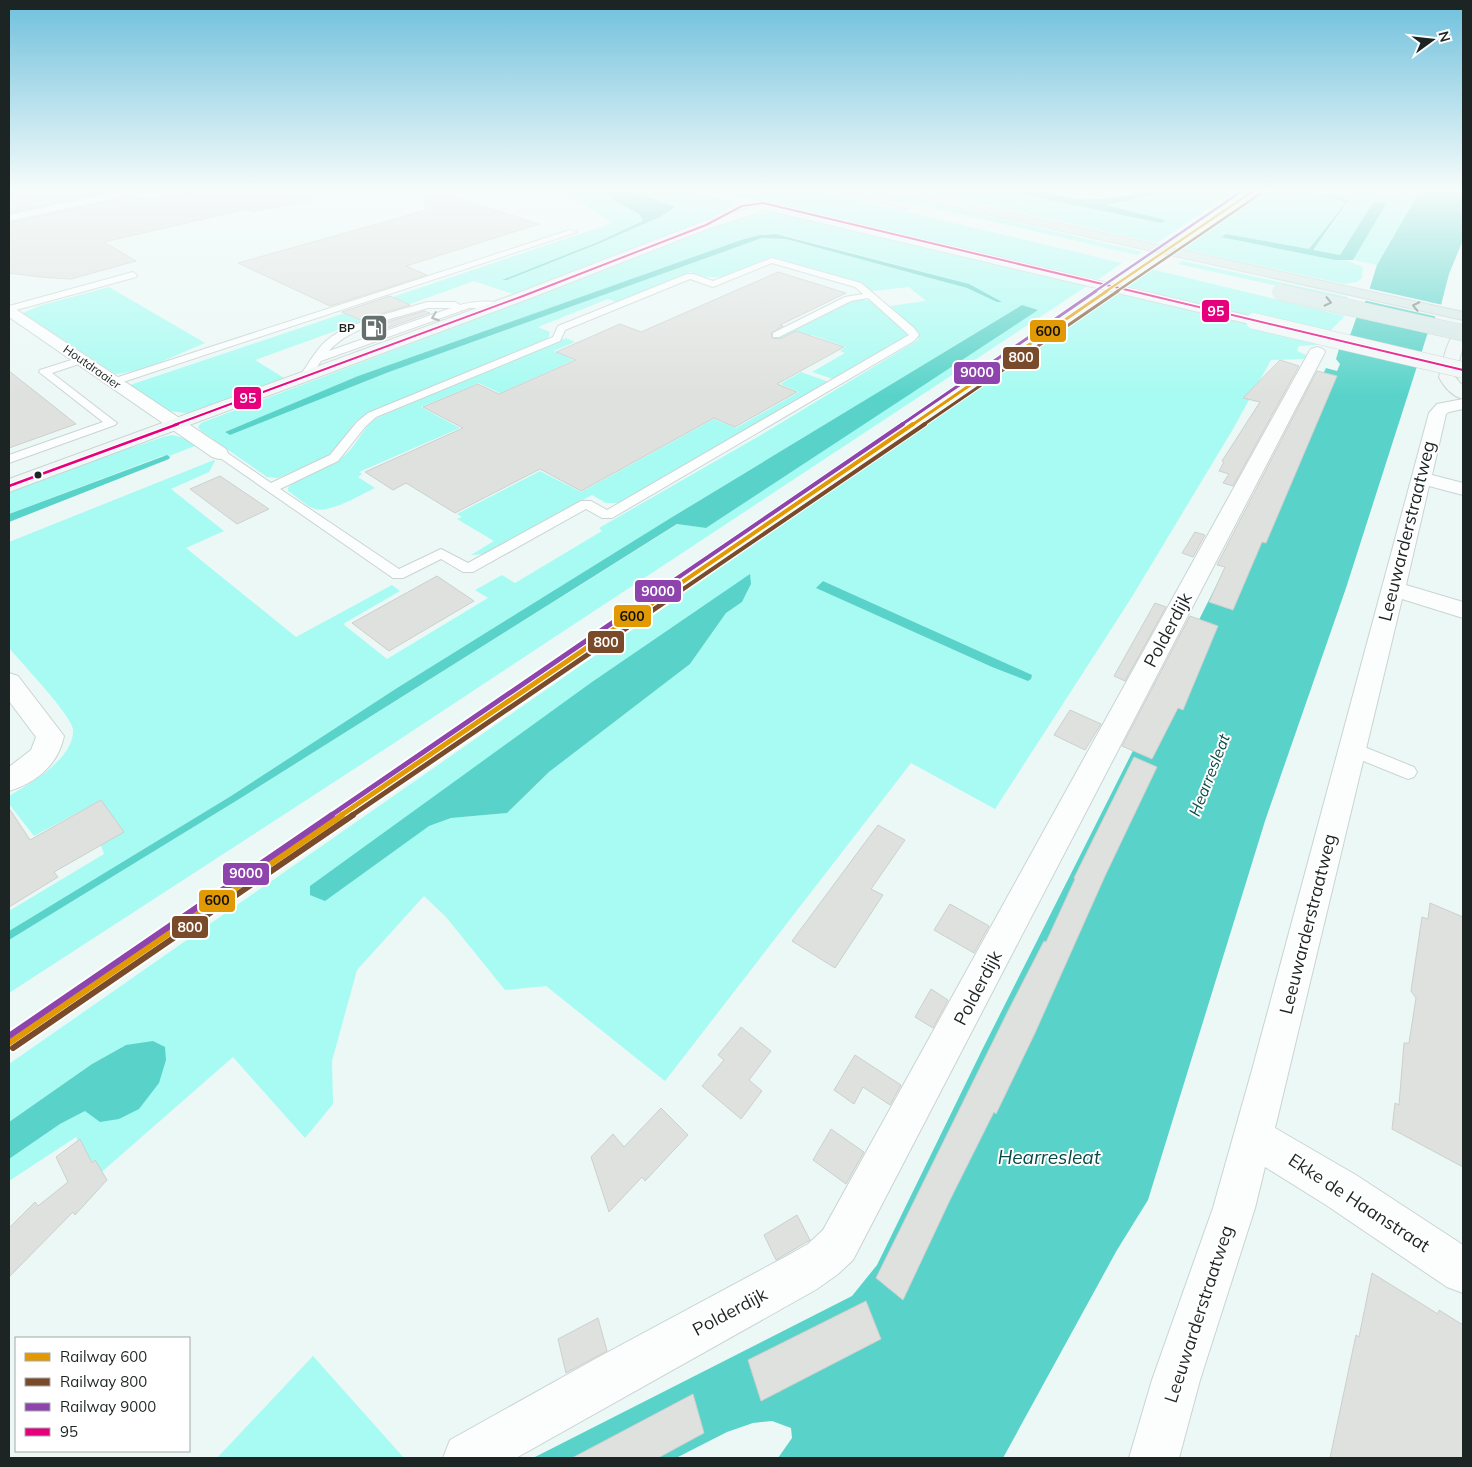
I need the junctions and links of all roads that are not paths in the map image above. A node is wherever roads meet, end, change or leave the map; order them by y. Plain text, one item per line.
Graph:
1 (495, 257) edge
2 (622, 257) edge
3 (986, 257) edge
4 (1190, 257) edge
5 (133, 275) dead end
6 (1276, 291) dead end
7 (870, 295) junction
8 (468, 305) junction
9 (499, 305) junction
10 (9, 310) edge
11 (1463, 316) edge
12 (1463, 331) edge
13 (776, 335) dead end
14 (1317, 352) dead end
15 (316, 359) junction
16 (81, 360) junction
17 (1463, 370) edge
18 (305, 376) junction
19 (113, 382) junction
20 (1463, 394) edge
21 (1463, 404) edge
22 (175, 424) junction
23 (218, 453) joint
24 (9, 459) edge
25 (1421, 478) junction
26 (9, 486) edge
27 (270, 488) junction
28 (1463, 489) edge
29 (1392, 588) junction
30 (1463, 610) edge
31 (9, 682) edge
32 (1352, 749) junction
33 (1408, 772) dead end
34 (9, 780) edge
35 (1253, 1137) junction
36 (1463, 1271) edge
37 (468, 1458) edge
38 (1154, 1458) edge

1 - 19 lane
2 - 9 main road
3 - 17 main road, bridge
11 -> 4 highway
5 - 10 lane
6 -> 12 highway, bridge
7 - 13 lane
7 - 27 lane
7 - 27 lane
8 - 9 lane
8 -> 15 lane
8 - 15 lane
9 - 18 main road
10 - 16 street, Houtdraaier
12 - 20 main road
14 - 37 street, Polderdijk
15 - 18 lane
16 - 19 street, Houtdraaier
16 - 24 lane
18 - 22 main road
19 - 22 street, Houtdraaier
21 - 25 street, Leeuwarderstraatweg
22 - 23 street, Houtdraaier
22 - 26 main road
23 - 27 lane
25 - 28 street
25 - 29 street, Leeuwarderstraatweg
29 - 30 street
29 - 32 street, Leeuwarderstraatweg
31 - 34 street
32 - 33 lane
32 - 35 street, Leeuwarderstraatweg
35 - 36 street, Ekke de Haanstraat
35 - 38 street, Leeuwarderstraatweg

